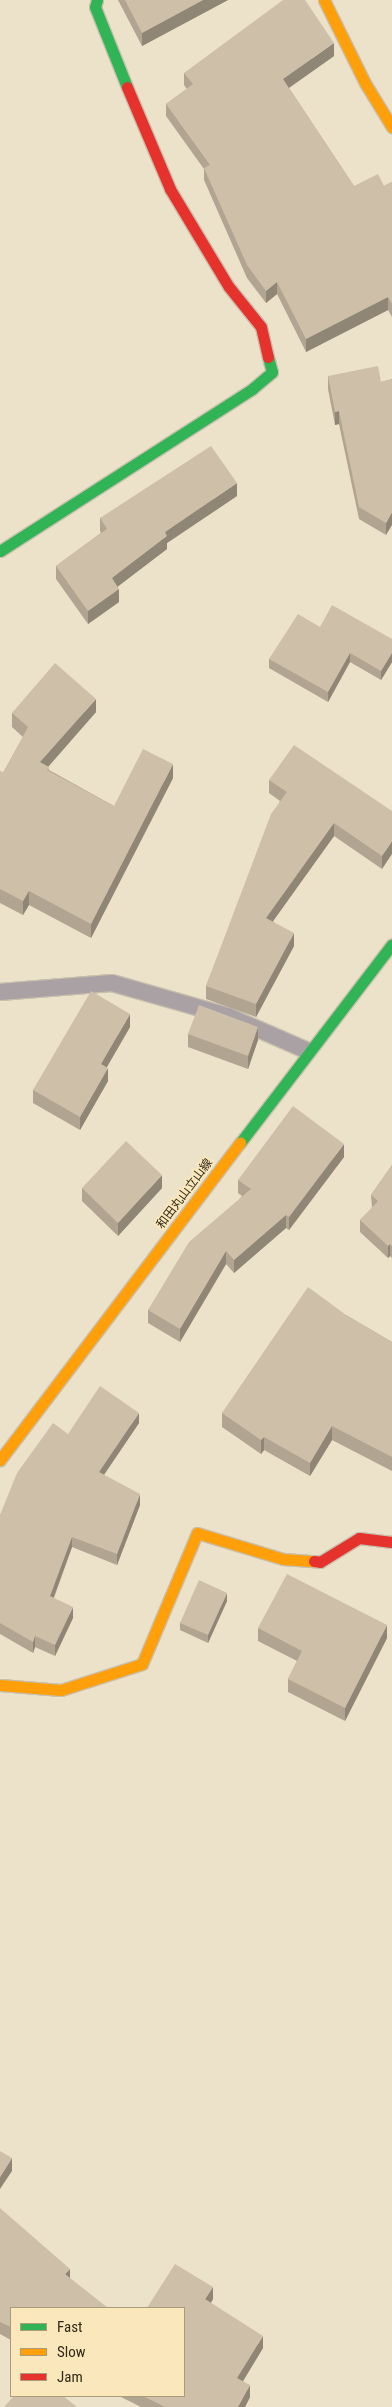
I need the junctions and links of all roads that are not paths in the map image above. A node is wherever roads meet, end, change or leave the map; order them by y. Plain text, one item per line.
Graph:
1 (97, 0) edge
2 (324, 0) edge
3 (392, 127) edge
4 (0, 551) edge
5 (392, 944) edge
6 (0, 992) edge
7 (308, 1051) junction
8 (0, 1460) edge
9 (392, 1542) edge
10 (0, 1685) edge

1 - 4 street
2 - 3 street
5 - 7 street, 和田丸山立山線
6 - 7 lane
7 - 8 street, 和田丸山立山線
9 - 10 street

